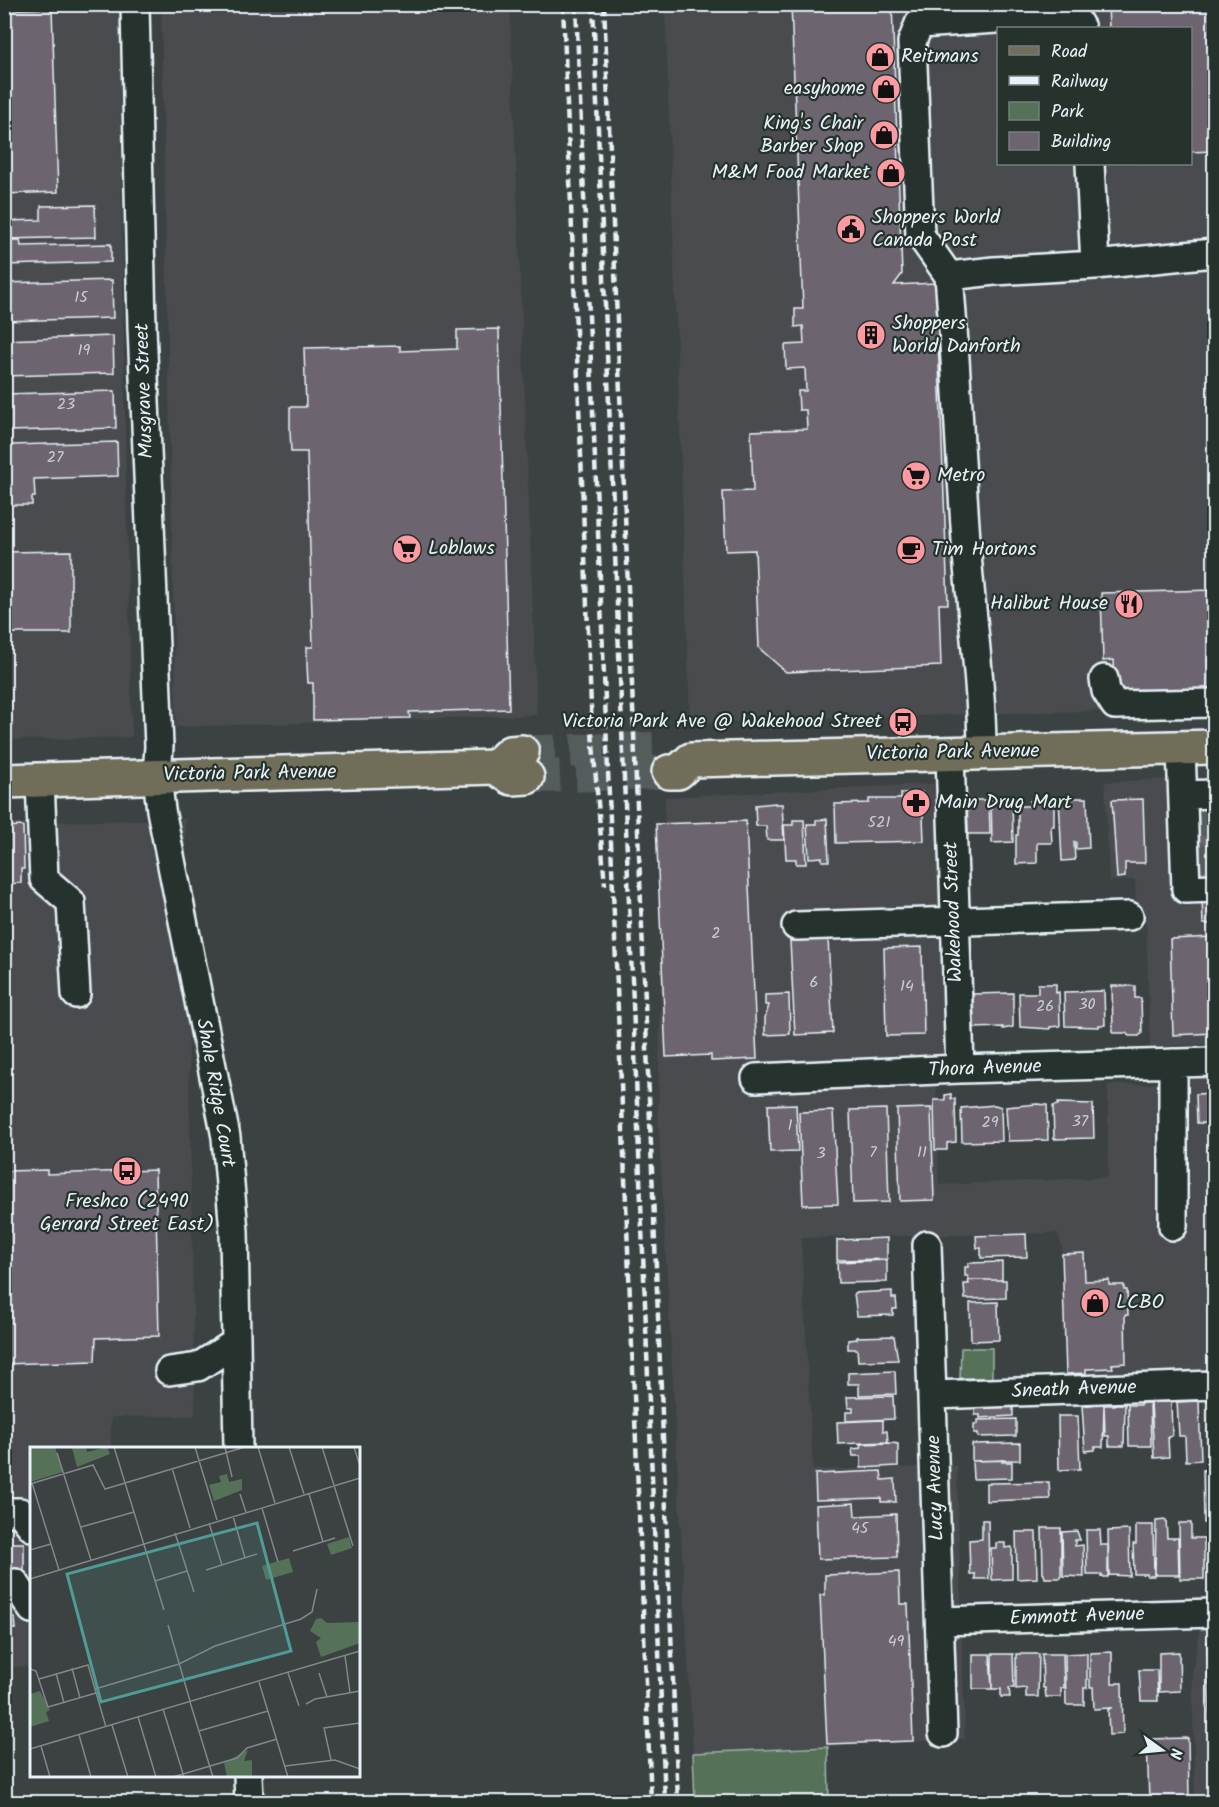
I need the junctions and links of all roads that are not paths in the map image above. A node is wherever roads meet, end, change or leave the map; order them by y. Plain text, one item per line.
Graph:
1 (135, 4) edge
2 (1081, 27) edge
3 (1090, 165) edge
4 (1215, 253) edge
5 (1095, 265) junction
6 (949, 276) junction
7 (1104, 679) dead end
8 (1215, 703) edge
9 (1215, 747) edge
10 (1181, 748) junction
11 (982, 753) junction
12 (950, 754) junction
13 (676, 760) tunnel mouth
14 (515, 766) tunnel mouth
15 (157, 777) junction
16 (40, 780) junction
17 (4, 781) edge
18 (1215, 794) edge
19 (1183, 795) junction
20 (1215, 888) edge
21 (1129, 916) dead end
22 (955, 920) junction
23 (796, 926) dead end
24 (76, 994) dead end
25 (1215, 1062) edge
26 (1173, 1063) junction
27 (960, 1069) junction
28 (756, 1078) dead end
29 (1173, 1226) dead end
30 (927, 1245) dead end
31 (235, 1343) junction
32 (169, 1371) dead end
33 (1215, 1384) edge
34 (933, 1395) junction
35 (238, 1447) edge
36 (17, 1583) edge
37 (30, 1606) edge
38 (1215, 1613) edge
39 (940, 1621) junction
40 (943, 1732) dead end
41 (248, 1777) edge
42 (249, 1803) edge

1 - 15 street, Musgrave Street
2 - 6 street
3 - 5 street
4 - 5 street
5 - 6 street
6 - 11 street
7 - 8 street
9 - 10 main road, Victoria Park Avenue
10 - 11 main road, Victoria Park Avenue
10 - 19 street
11 - 12 main road, Victoria Park Avenue
12 - 13 main road, Victoria Park Avenue
12 - 22 street, Wakehood Street
14 - 15 main road, Victoria Park Avenue
15 - 16 main road, Victoria Park Avenue
15 - 31 street, Shale Ridge Court
16 - 17 main road, Victoria Park Avenue
16 - 24 street
18 - 19 street
19 - 20 street
21 - 22 street
22 - 23 street
22 - 27 street, Wakehood Street
25 - 26 street, Thora Avenue
26 - 27 street, Thora Avenue
26 - 29 street
27 - 28 street, Thora Avenue
30 - 34 street, Lucy Avenue
31 - 32 street
31 - 35 street, Shale Ridge Court
33 - 34 street, Sneath Avenue
34 - 39 street, Lucy Avenue
36 - 37 street
38 - 39 street, Emmott Avenue
39 - 40 street, Lucy Avenue
41 - 42 street

